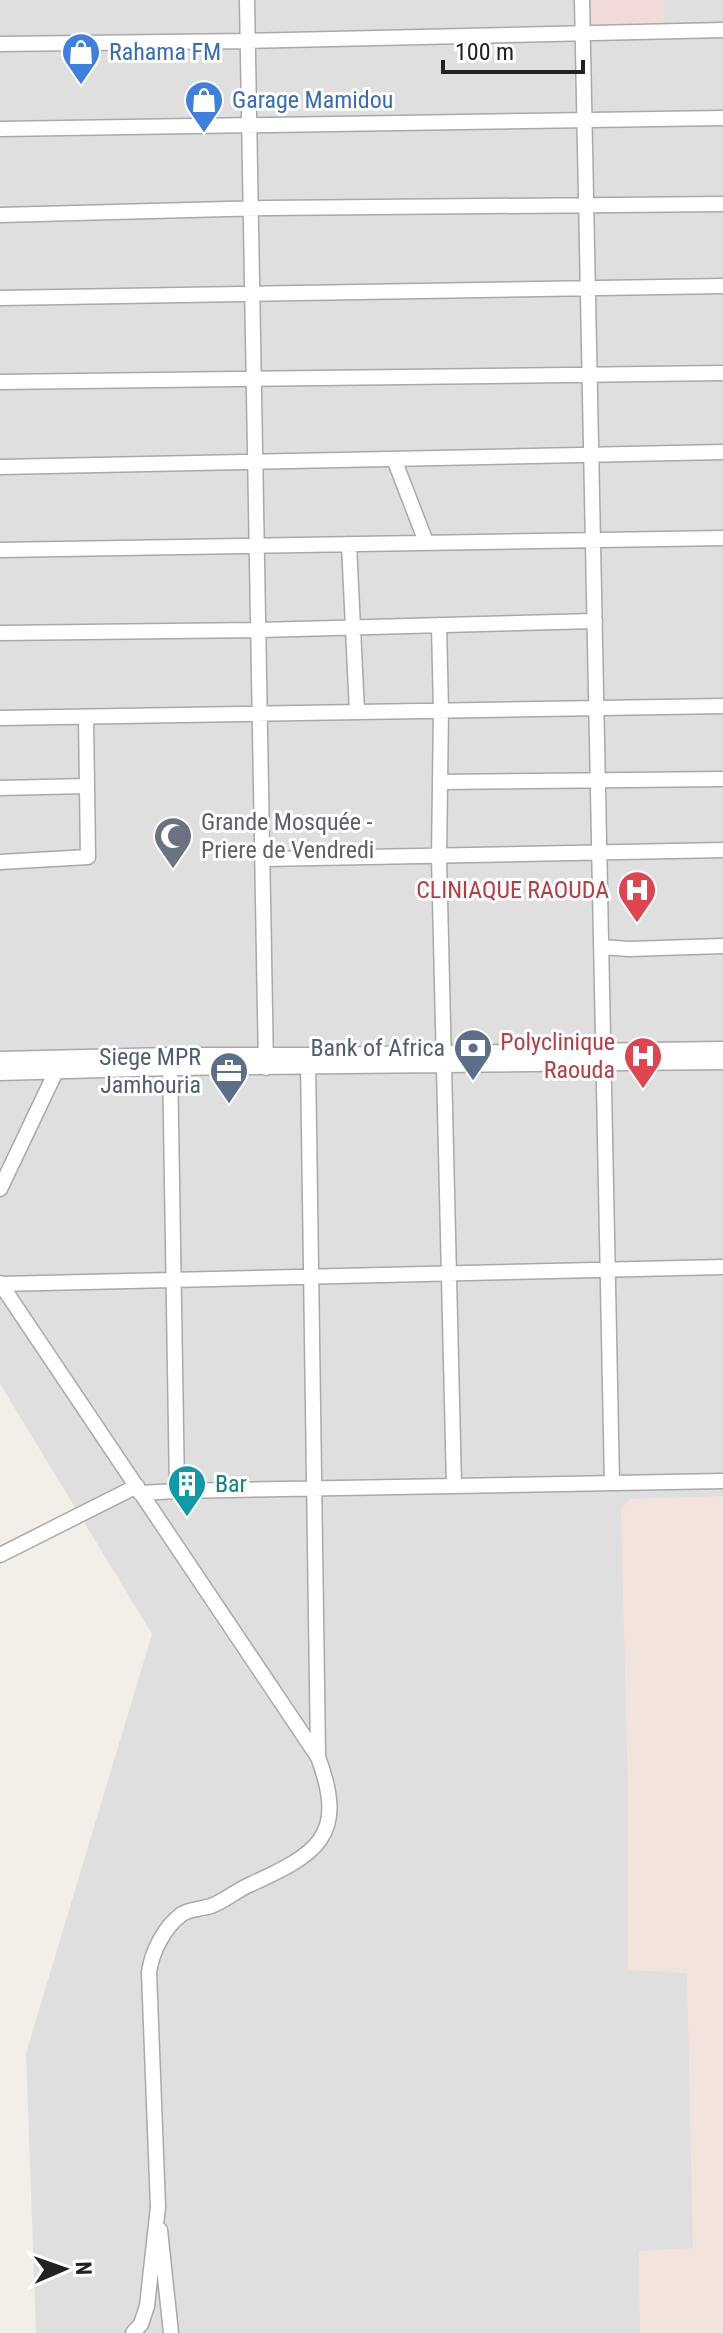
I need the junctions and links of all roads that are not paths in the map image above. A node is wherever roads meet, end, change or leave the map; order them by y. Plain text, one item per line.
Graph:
1 (247, 0) edge
2 (582, 0) edge
3 (723, 30) edge
4 (583, 33) junction
5 (247, 41) junction
6 (0, 44) edge
7 (723, 118) edge
8 (585, 120) junction
9 (250, 124) junction
10 (0, 129) edge
11 (586, 204) junction
12 (723, 204) edge
13 (251, 208) junction
14 (0, 215) edge
15 (723, 286) edge
16 (588, 288) junction
17 (253, 294) junction
18 (0, 298) edge
19 (723, 373) edge
20 (590, 375) junction
21 (254, 380) junction
22 (0, 382) edge
23 (723, 452) edge
24 (591, 455) junction
25 (394, 459) junction
26 (256, 462) junction
27 (0, 467) edge
28 (723, 538) edge
29 (593, 540) junction
30 (426, 542) junction
31 (349, 544) junction
32 (257, 545) junction
33 (0, 550) edge
34 (595, 621) junction
35 (439, 625) junction
36 (354, 627) junction
37 (259, 630) junction
38 (0, 633) edge
39 (723, 706) edge
40 (596, 708) junction
41 (441, 711) junction
42 (357, 712) junction
43 (261, 714) junction
44 (86, 717) junction
45 (0, 718) edge
46 (723, 779) edge
47 (440, 782) junction
48 (598, 782) junction
49 (87, 786) junction
50 (0, 788) edge
51 (723, 850) edge
52 (599, 853) junction
53 (439, 857) junction
54 (263, 859) junction
55 (0, 862) edge
56 (723, 946) edge
57 (601, 947) junction
58 (723, 1049) edge
59 (603, 1057) junction
60 (62, 1058) junction
61 (0, 1059) edge
62 (445, 1059) junction
63 (170, 1061) junction
64 (266, 1061) junction
65 (308, 1061) junction
66 (723, 1062) edge
67 (55, 1072) junction
68 (0, 1073) edge
69 (0, 1189) edge
70 (723, 1267) edge
71 (608, 1271) junction
72 (449, 1275) junction
73 (311, 1278) junction
74 (175, 1281) junction
75 (0, 1284) edge
76 (723, 1481) edge
77 (612, 1483) junction
78 (454, 1486) junction
79 (314, 1489) junction
80 (138, 1490) junction
81 (177, 1491) junction
82 (0, 1555) edge
83 (318, 1757) junction
84 (158, 2207) junction
85 (133, 2333) edge
86 (171, 2333) edge

1 - 5 street
2 - 4 street
3 - 4 street
4 - 5 street
4 - 8 street
5 - 6 street
5 - 9 street
7 - 8 street
8 - 9 street
8 - 11 street
9 - 10 street
9 - 13 street
11 - 12 street
11 - 13 street
11 - 16 street
13 - 14 street
13 - 17 street
15 - 16 street
16 - 17 street
16 - 20 street
17 - 18 street
17 - 21 street
19 - 20 street
20 - 21 street
20 - 24 street
21 - 22 street
21 - 26 street
23 - 24 street
24 - 25 street
24 - 29 street
25 - 26 street
25 - 30 street
26 - 27 street
26 - 32 street
28 - 29 street
29 - 30 street
29 - 34 street
30 - 31 street
31 - 32 street
31 - 36 street
32 - 33 street
32 - 37 street
34 - 35 street
34 - 40 street
35 - 36 street
35 - 41 street
36 - 37 street
36 - 42 street
37 - 38 street
37 - 43 street
39 - 40 street
40 - 41 street
40 - 48 street
41 - 42 street
41 - 47 street
42 - 43 street
43 - 44 street
43 - 54 street
44 - 45 street
44 - 49 street
46 - 48 street
47 - 48 street
47 - 53 street
48 - 52 street
49 - 50 street
49 - 55 street
51 - 52 street
52 - 53 street
52 - 57 street
53 - 54 street
53 - 62 street
54 - 64 street
56 - 57 street
57 - 59 street
58 - 59 street
59 - 62 street
59 - 66 street
59 - 71 street
60 - 61 street
60 - 63 street
60 - 67 street
62 - 65 street
62 - 72 street
63 - 64 street
63 - 67 street
63 - 74 street
64 - 65 street
65 - 73 street
67 - 68 street
67 - 69 street
70 - 71 street
71 - 72 street
71 - 77 street
72 - 73 street
72 - 78 street
73 - 74 street
73 - 79 street
74 - 75 street
74 - 81 street
75 - 80 street
76 - 77 street
77 - 78 street
78 - 79 street
79 - 81 street
79 - 83 street
80 - 81 street
80 - 82 street
80 - 83 street
83 - 84 street
84 - 85 street
84 - 86 street

